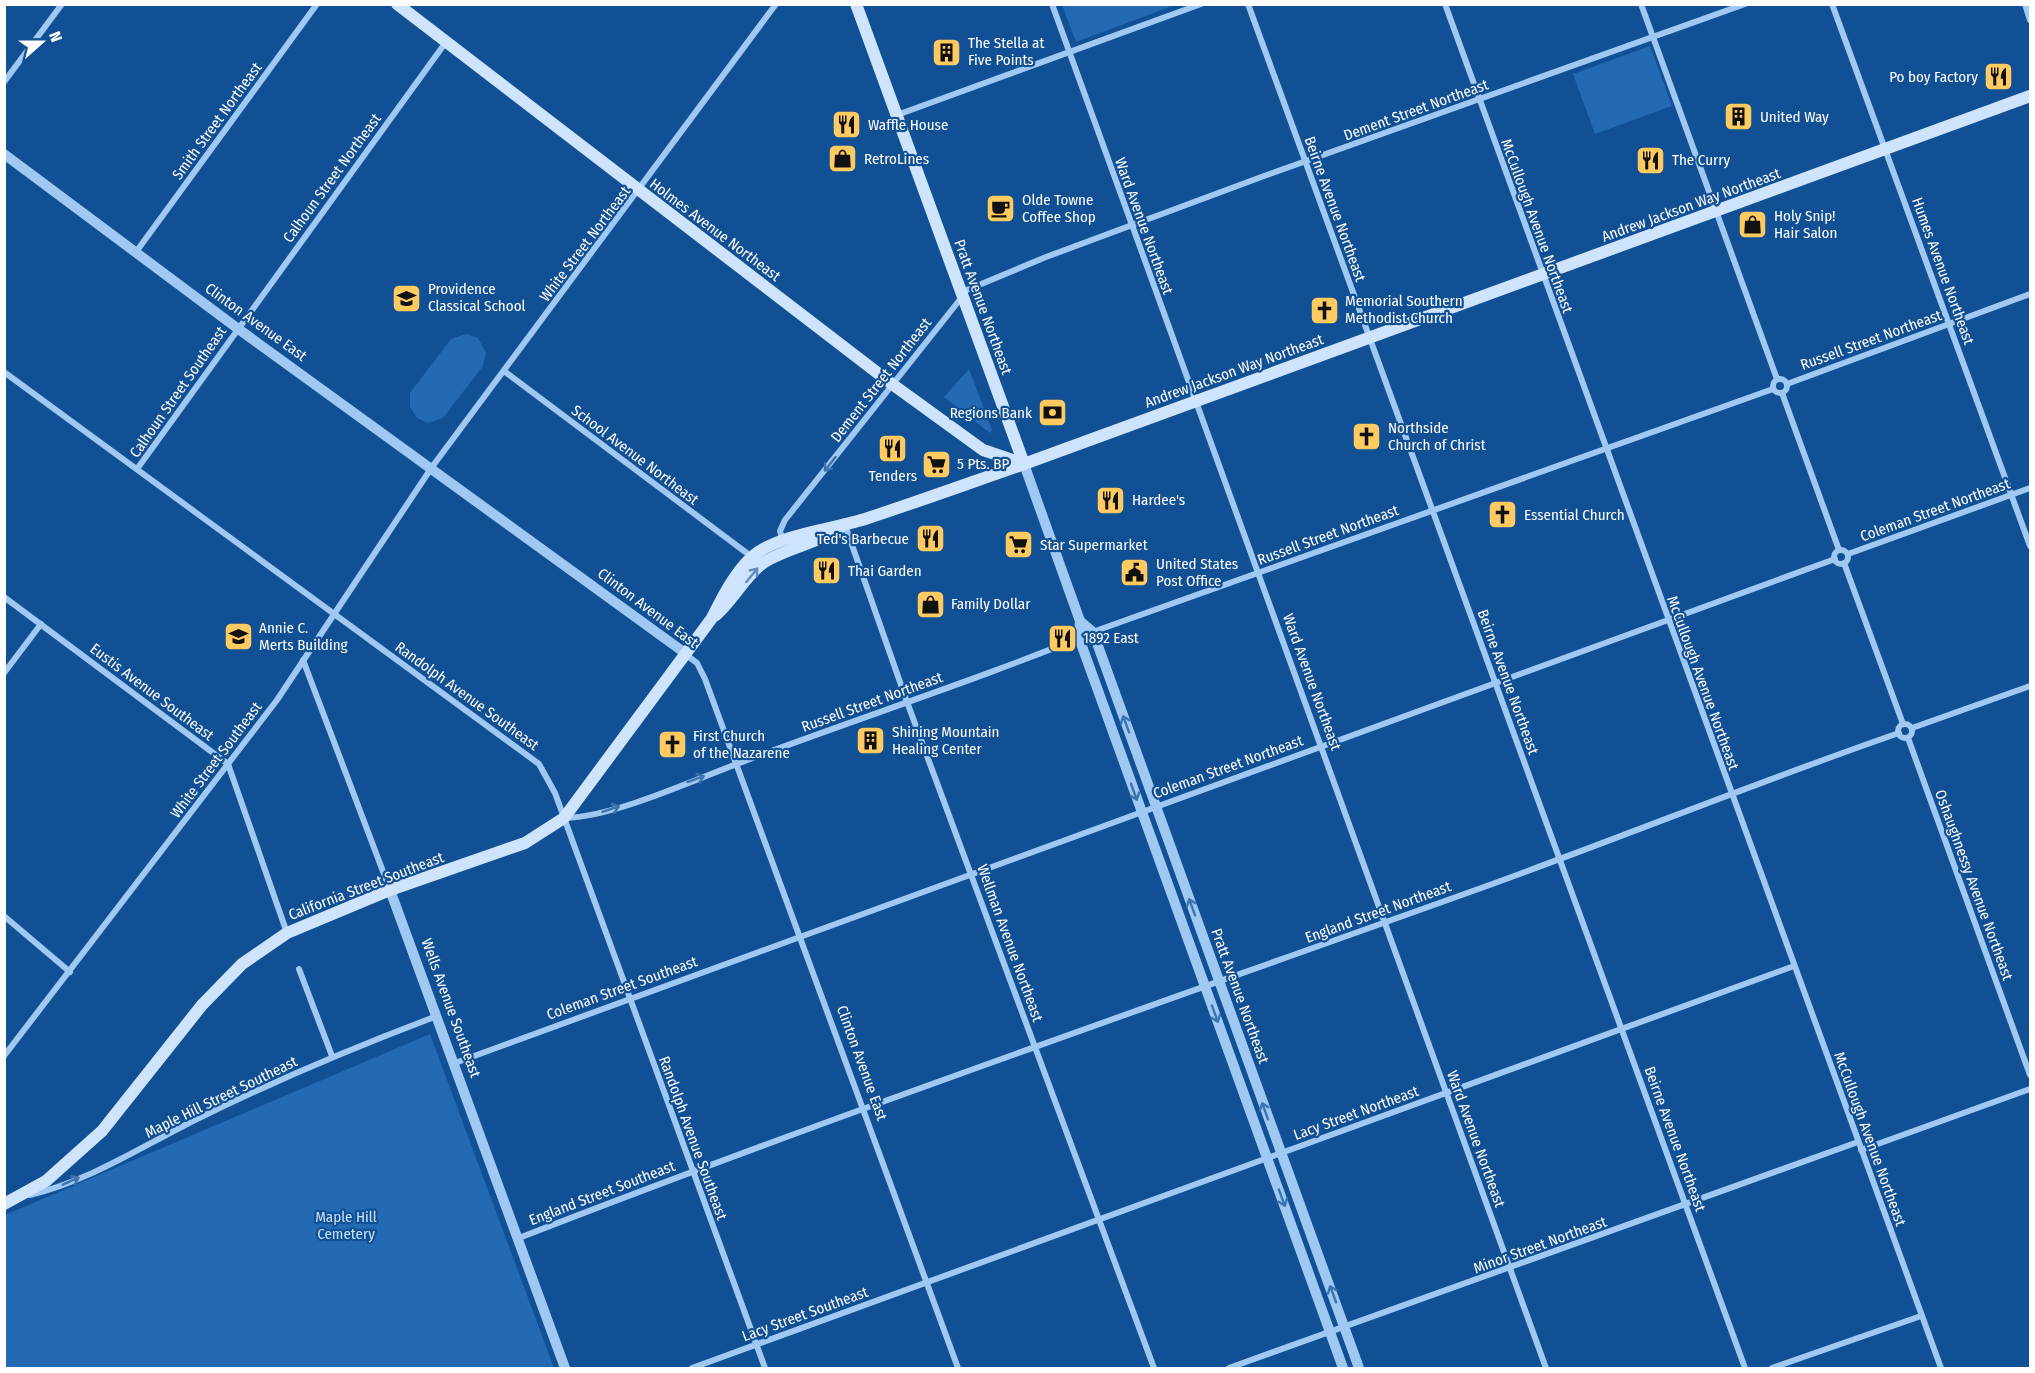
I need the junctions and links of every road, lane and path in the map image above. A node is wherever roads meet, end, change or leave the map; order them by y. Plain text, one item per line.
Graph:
1 (62, 4) edge
2 (317, 4) edge
3 (397, 4) edge
4 (776, 4) edge
5 (856, 4) edge
6 (1052, 4) edge
7 (1201, 4) edge
8 (1248, 4) edge
9 (1444, 4) edge
10 (1641, 4) edge
11 (1745, 4) edge
12 (1832, 4) edge
13 (2025, 4) edge
14 (2031, 20) edge
15 (1653, 38) junction
16 (446, 42) junction
17 (1070, 52) junction
18 (4, 82) edge
19 (2031, 96) edge
20 (1479, 100) junction
21 (897, 115) junction
22 (1886, 149) junction
23 (4, 154) edge
24 (1305, 162) junction
25 (639, 191) junction
26 (1717, 211) junction
27 (1131, 227) junction
28 (136, 252) junction
29 (1541, 275) junction
30 (2031, 294) edge
31 (962, 295) junction
32 (1950, 324) junction
33 (237, 328) junction
34 (1369, 337) junction
35 (504, 371) junction
36 (4, 372) edge
37 (1777, 379) junction
38 (892, 384) junction
39 (1787, 384) junction
40 (1773, 388) junction
41 (1782, 393) junction
42 (1196, 401) junction
43 (1605, 450) junction
44 (1024, 464) junction
45 (432, 467) junction
46 (137, 469) junction
47 (2031, 488) edge
48 (2012, 495) junction
49 (1432, 510) junction
50 (845, 525) junction
51 (783, 542) junction
52 (2031, 546) edge
53 (1839, 550) junction
54 (1848, 554) junction
55 (752, 557) junction
56 (1835, 559) junction
57 (1844, 563) junction
58 (1259, 573) junction
59 (4, 597) edge
60 (334, 614) junction
61 (712, 618) junction
62 (1080, 621) junction
63 (1667, 622) junction
64 (41, 624) junction
65 (1093, 632) junction
66 (1079, 638) junction
67 (685, 653) junction
68 (303, 660) junction
69 (4, 673) edge
70 (1496, 684) junction
71 (2031, 686) edge
72 (907, 702) junction
73 (1903, 724) junction
74 (1912, 728) junction
75 (1899, 733) junction
76 (1908, 738) junction
77 (1322, 745) junction
78 (228, 764) junction
79 (737, 764) junction
80 (1730, 794) junction
81 (1155, 806) junction
82 (1142, 812) junction
83 (564, 818) junction
84 (1559, 858) junction
85 (972, 872) junction
86 (390, 890) junction
87 (4, 916) edge
88 (1386, 921) junction
89 (287, 933) junction
90 (799, 937) junction
91 (1794, 966) junction
92 (299, 969) dead end
93 (70, 972) junction
94 (1219, 982) junction
95 (1205, 987) junction
96 (629, 998) junction
97 (438, 1016) junction
98 (1622, 1029) junction
99 (1036, 1047) junction
100 (4, 1056) edge
101 (332, 1056) junction
102 (455, 1063) junction
103 (2031, 1075) edge
104 (2031, 1089) edge
105 (1447, 1092) junction
106 (863, 1109) junction
107 (1858, 1142) junction
108 (1861, 1150) junction
109 (1280, 1153) junction
110 (1268, 1158) junction
111 (692, 1171) junction
112 (10, 1201) edge
113 (1686, 1204) junction
114 (1100, 1220) junction
115 (519, 1238) junction
116 (1509, 1269) junction
117 (927, 1282) junction
118 (1922, 1316) junction
119 (1345, 1326) junction
120 (1330, 1332) junction
121 (756, 1345) junction
122 (565, 1368) edge
123 (692, 1368) edge
124 (765, 1368) edge
125 (958, 1368) edge
126 (1154, 1368) edge
127 (1229, 1368) edge
128 (1343, 1368) edge
129 (1359, 1368) edge
130 (1546, 1368) edge
131 (1745, 1368) edge
132 (1772, 1368) edge
133 (1941, 1368) edge

1 - 18 street
2 - 28 street, Smith Street Northeast
3 - 16 main road, Holmes Avenue Northeast
4 - 25 street, White Street Northeast
5 - 21 main road, Pratt Avenue Northeast
6 - 17 street, Ward Avenue Northeast
7 - 17 street
8 - 24 street, Beirne Avenue Northeast
9 - 20 street, McCullough Avenue Northeast
10 - 15 street
11 - 15 street, Dement Street Northeast
12 - 22 street, Humes Avenue Northeast
13 - 14 street
15 - 20 street, Dement Street Northeast
15 - 26 street
16 - 25 main road, Holmes Avenue Northeast
16 - 33 street, Calhoun Street Northeast
17 - 21 street
17 - 27 street, Ward Avenue Northeast
19 - 22 main road, Andrew Jackson Way Northeast
20 - 24 street, Dement Street Northeast
20 - 29 street, McCullough Avenue Northeast
21 - 31 main road, Pratt Avenue Northeast
22 - 26 main road, Andrew Jackson Way Northeast
22 - 32 street, Humes Avenue Northeast
23 - 28 street, Clinton Avenue East
24 - 27 street, Dement Street Northeast
24 - 34 street, Beirne Avenue Northeast
25 - 35 street, White Street Northeast
25 - 38 main road, Holmes Avenue Northeast
26 - 29 main road, Andrew Jackson Way Northeast
26 - 37 street
27 - 31 street, Dement Street Northeast
27 - 42 street, Ward Avenue Northeast
28 - 33 street, Clinton Avenue East
29 - 34 main road, Andrew Jackson Way Northeast
29 - 43 street, McCullough Avenue Northeast
30 - 32 street, Russell Street Northeast
31 - 38 street, Dement Street Northeast
31 - 44 main road, Pratt Avenue Northeast
32 - 39 street, Russell Street Northeast
32 - 48 street, Humes Avenue Northeast
33 - 45 street, Clinton Avenue East
33 - 46 street, Calhoun Street Southeast
34 - 42 main road, Andrew Jackson Way Northeast
34 - 49 street, Beirne Avenue Northeast
35 - 45 street, White Street Northeast
35 - 55 street, School Avenue Northeast
36 - 46 street, Randolph Avenue Southeast
37 - 39 street
37 - 40 street
38 - 44 main road, Holmes Avenue Northeast
38 -> 51 street, Dement Street Northeast
39 - 41 street
40 - 41 street
40 - 43 street, Russell Street Northeast
41 - 53 street
42 - 44 main road, Andrew Jackson Way Northeast
42 - 58 street, Ward Avenue Northeast
43 - 49 street, Russell Street Northeast
43 - 63 street, McCullough Avenue Northeast
44 - 50 main road, Andrew Jackson Way Northeast
44 - 62 street, Pratt Avenue Northeast
45 - 60 street, White Street Southeast
45 - 67 street, Clinton Avenue East
46 - 60 street, Randolph Avenue Southeast
47 - 48 street, Coleman Street Northeast
48 - 52 street, Humes Avenue Northeast
48 - 54 street, Coleman Street Northeast
49 - 58 street, Russell Street Northeast
49 - 70 street, Beirne Avenue Northeast
50 - 51 main road, Andrew Jackson Way Northeast
61 -> 50 main road
50 - 72 street, Wellman Avenue Northeast
51 - 55 main road, Andrew Jackson Way Northeast
53 - 54 street
53 - 56 street
54 - 57 street
55 - 61 main road
56 - 57 street
56 - 63 street, Coleman Street Northeast
57 - 73 street
58 - 65 street, Russell Street Northeast
58 - 77 street, Ward Avenue Northeast
59 - 64 street, Eustis Avenue Southeast
60 - 68 street, White Street Southeast
60 - 83 street, Randolph Avenue Southeast
61 - 67 main road
62 - 65 street
62 - 66 street
63 - 70 street, Coleman Street Northeast
63 - 80 street, McCullough Avenue Northeast
64 - 69 street
64 - 78 street, Eustis Avenue Southeast
65 - 66 street, Russell Street Northeast
81 -> 65 street, Pratt Avenue Northeast
66 - 72 street, Russell Street Northeast
66 -> 82 street, Pratt Avenue Northeast
67 - 79 street, Clinton Avenue East
67 - 83 main road, California Street Southeast
68 - 78 street, White Street Southeast
68 - 86 street, Wells Avenue Southeast
70 - 77 street, Coleman Street Northeast
70 - 84 street, Beirne Avenue Northeast
71 - 74 street
72 - 79 street, Russell Street Northeast
72 - 85 street, Wellman Avenue Northeast
73 - 74 street
73 - 75 street
74 - 76 street
75 - 76 street
75 - 80 street, England Street Northeast
76 - 103 street, Oshaughnessy Avenue Northeast
77 - 81 street, Coleman Street Northeast
77 - 88 street, Ward Avenue Northeast
78 - 89 street
78 - 93 street, White Street Southeast
83 -> 79 street, Russell Street Northeast
79 - 90 street, Clinton Avenue East
80 - 84 street, England Street Northeast
80 - 91 street, McCullough Avenue Northeast
81 - 82 street, Coleman Street Northeast
94 -> 81 street, Pratt Avenue Northeast
82 - 85 street, Coleman Street Northeast
82 - 95 street, Pratt Avenue Northeast
83 - 86 main road, California Street Southeast
83 - 96 street, Randolph Avenue Southeast
84 - 88 street, England Street Northeast
84 - 98 street, Beirne Avenue Northeast
85 - 90 street, Coleman Street Northeast
85 - 99 street, Wellman Avenue Northeast
86 - 89 main road, California Street Southeast
86 - 97 street, Wells Avenue Southeast
87 - 93 street
88 - 94 street, England Street Northeast
88 - 105 street, Ward Avenue Northeast
89 - 112 main road, California Street Southeast
90 - 96 street, Coleman Street Southeast
90 - 106 street, Clinton Avenue East
91 - 98 street, Lacy Street Northeast
91 - 107 street, McCullough Avenue Northeast
92 - 101 street
93 - 100 street, White Street Southeast
94 - 95 street, England Street Northeast
109 -> 94 street, Pratt Avenue Northeast
95 - 99 street, England Street Northeast
95 -> 110 street, Pratt Avenue Northeast
96 - 102 street, Coleman Street Southeast
96 - 111 street, Randolph Avenue Southeast
97 - 101 street, Maple Hill Street Southeast
97 - 102 street, Wells Avenue Southeast
98 - 105 street, Lacy Street Northeast
98 - 113 street, Beirne Avenue Northeast
99 - 106 street, England Street Northeast
99 - 114 street, Wellman Avenue Northeast
112 -> 101 street, Maple Hill Street Southeast
102 - 115 street, Wells Avenue Southeast
104 - 108 street
105 - 109 street, Lacy Street Northeast
105 - 116 street, Ward Avenue Northeast
106 - 111 street, England Street Southeast
106 - 117 street, Clinton Avenue East
107 - 108 street, McCullough Avenue Northeast
107 - 113 street, Minor Street Northeast
108 - 118 street, McCullough Avenue Northeast
109 - 110 street, Lacy Street Northeast
119 -> 109 street, Pratt Avenue Northeast
110 - 114 street, Lacy Street Northeast
110 -> 120 street, Pratt Avenue Northeast
111 - 115 street, England Street Southeast
111 - 121 street, Randolph Avenue Southeast
113 - 116 street, Minor Street Northeast
113 - 131 street, Beirne Avenue Northeast
114 - 117 street, Lacy Street Northeast
114 - 126 street, Wellman Avenue Northeast
115 - 122 street, Wells Avenue Southeast
116 - 119 street, Minor Street Northeast
116 - 130 street, Ward Avenue Northeast
117 - 121 street, Lacy Street Southeast
117 - 125 street, Clinton Avenue East
118 - 132 street
118 - 133 street, McCullough Avenue Northeast
119 - 120 street, Minor Street Northeast
119 - 129 street, Pratt Avenue Northeast
120 - 127 street, Minor Street Northeast
120 - 128 street, Pratt Avenue Northeast
121 - 123 street, Lacy Street Southeast
121 - 124 street, Randolph Avenue Southeast

